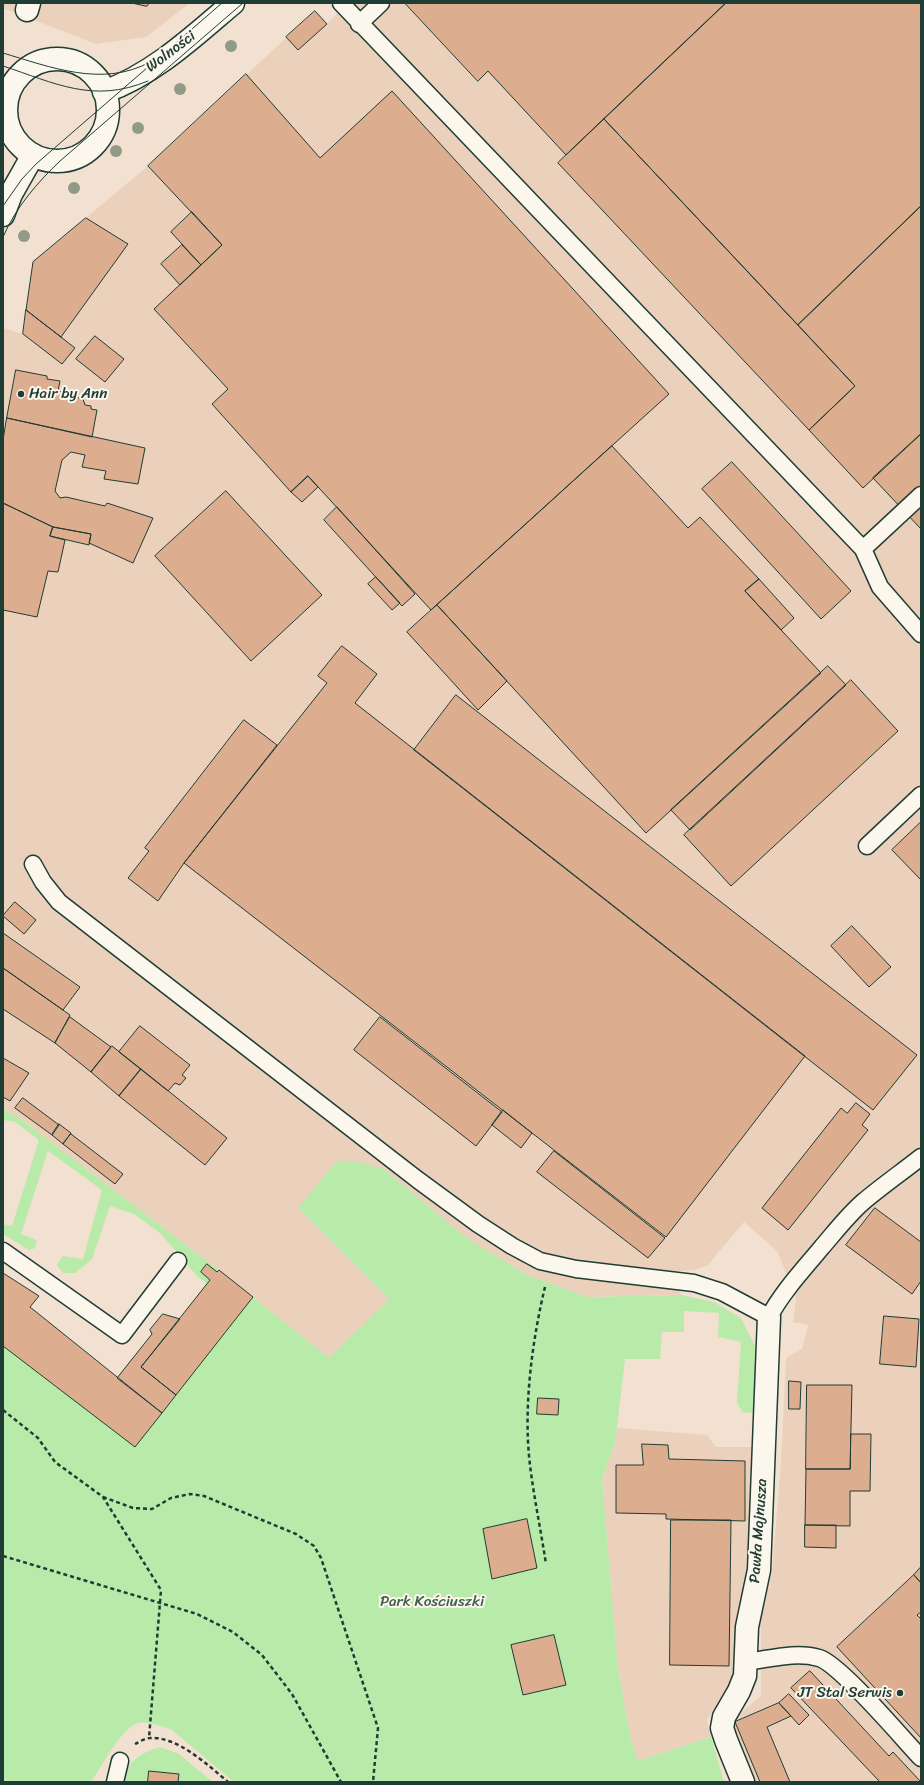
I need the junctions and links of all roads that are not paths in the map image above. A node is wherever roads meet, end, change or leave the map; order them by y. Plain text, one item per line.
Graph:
1 (233, 3) edge
2 (341, 3) edge
3 (381, 3) edge
4 (359, 24) junction
5 (9, 76) edge
6 (104, 92) junction
7 (33, 155) junction
8 (3, 215) edge
9 (921, 495) edge
10 (863, 549) junction
11 (921, 634) edge
12 (921, 795) edge
13 (867, 846) dead end
14 (33, 864) dead end
15 (921, 1157) edge
16 (3, 1250) edge
17 (178, 1261) dead end
18 (769, 1317) junction
19 (746, 1662) junction
20 (921, 1758) edge
21 (120, 1761) road end
22 (115, 1782) edge
23 (743, 1782) edge

1 - 6 street, Wolności
2 - 4 lane
3 - 4 lane
4 - 10 lane
5 - 6 street
5 - 7 street
6 - 7 street
7 - 8 street
9 - 10 lane
10 - 11 lane
12 - 13 lane
14 - 18 lane
15 - 18 lane
16 - 17 lane
18 - 19 street, Pawła Majnusza
19 - 20 lane
19 - 23 street, Pawła Majnusza
21 - 22 lane

